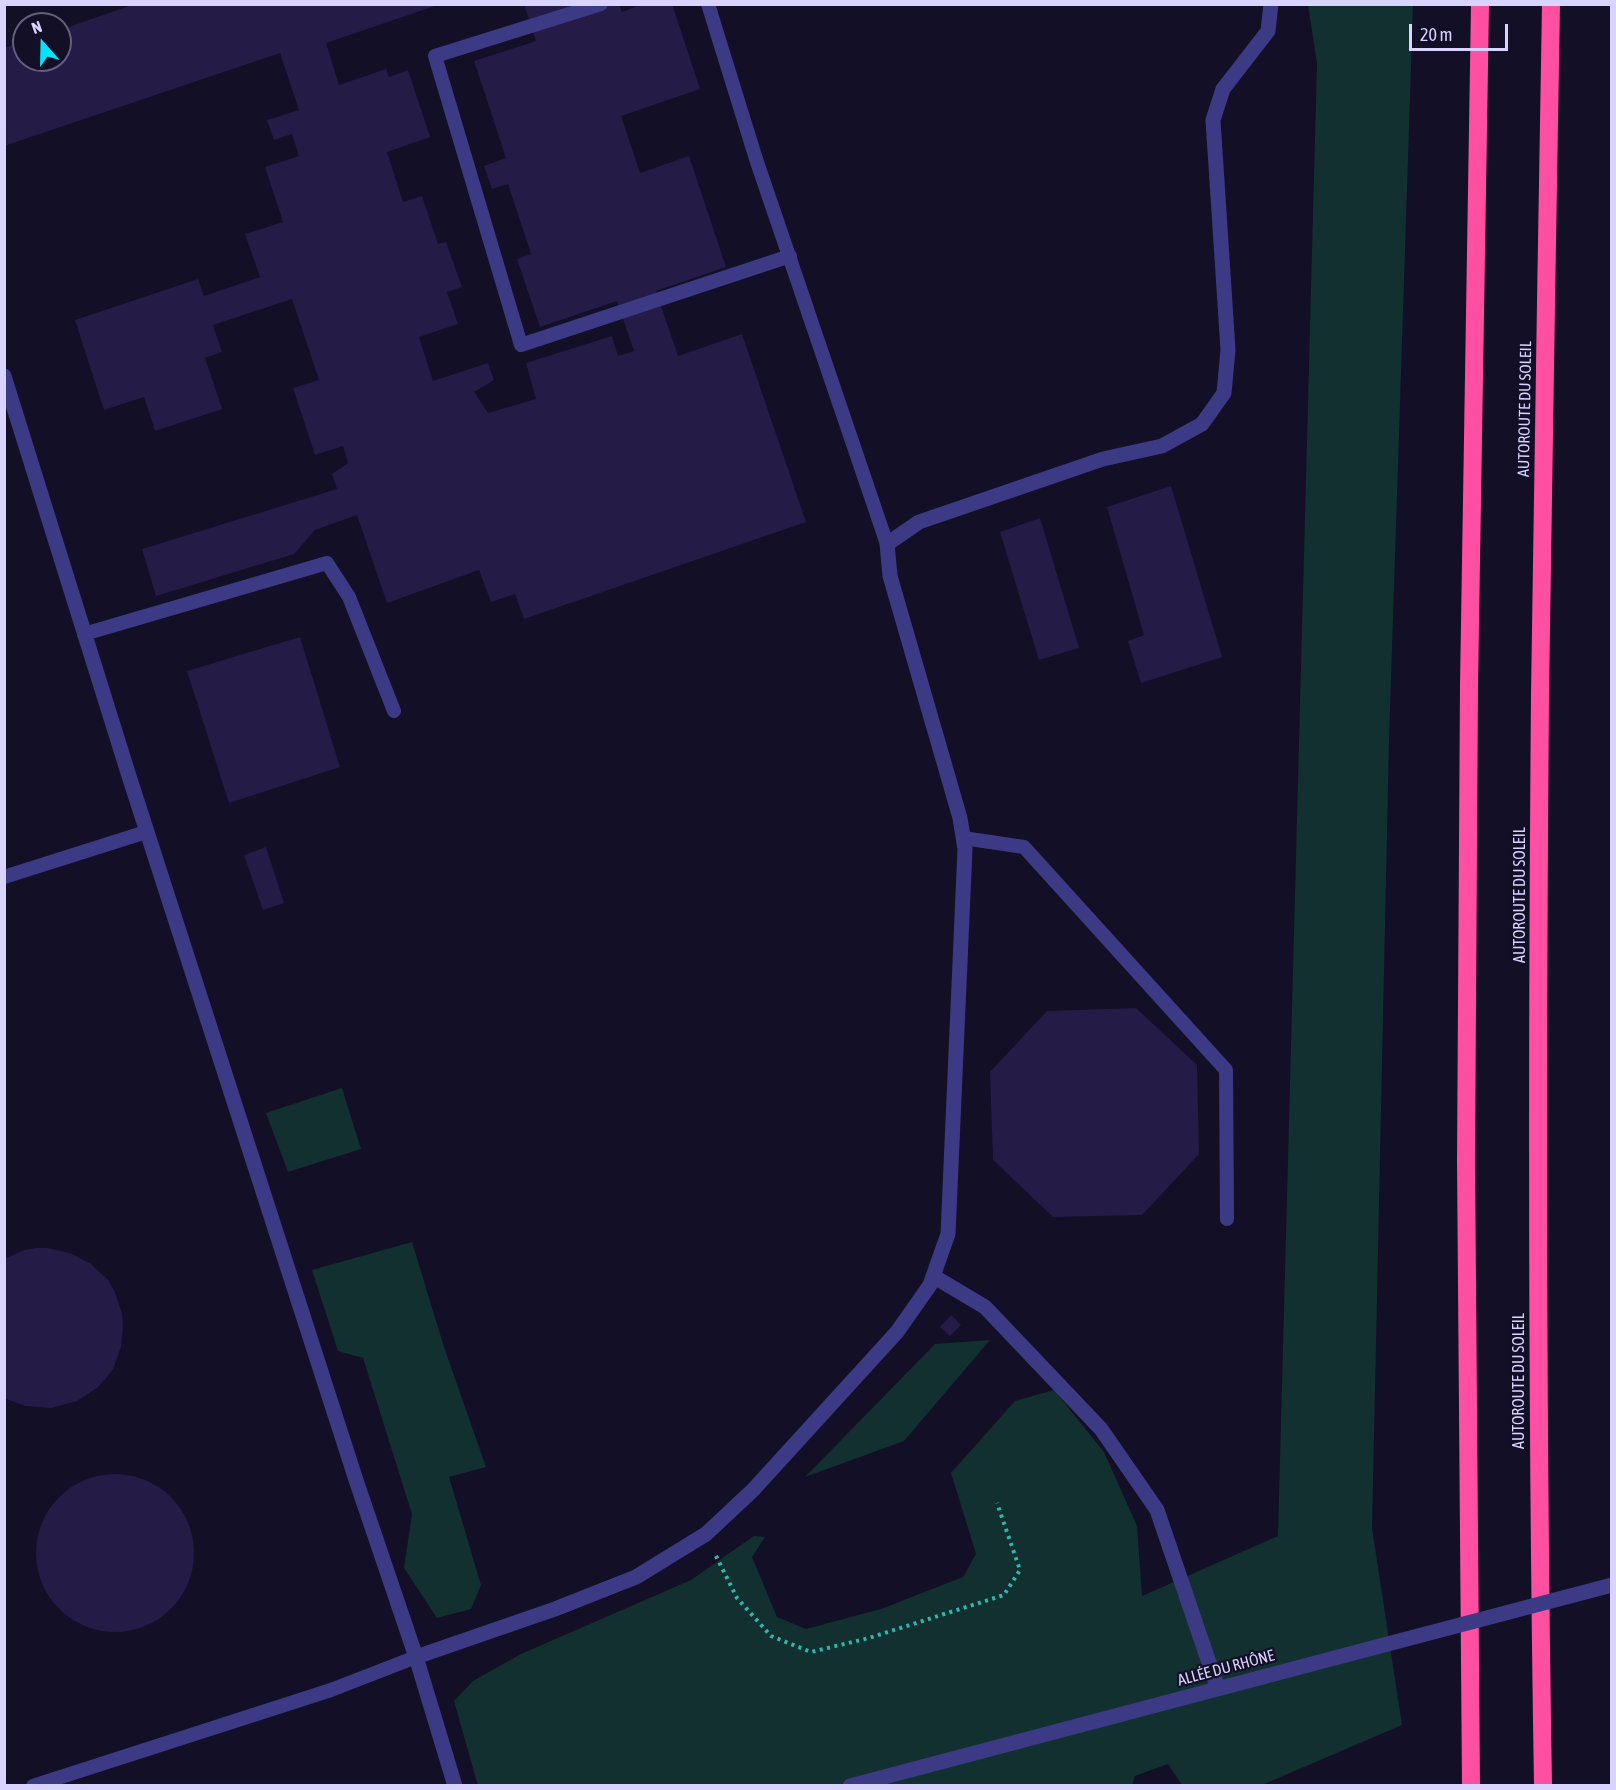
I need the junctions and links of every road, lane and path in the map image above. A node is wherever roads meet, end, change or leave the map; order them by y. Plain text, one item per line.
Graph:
1 (601, 4) edge
2 (708, 4) edge
3 (1272, 4) edge
4 (1480, 4) edge
5 (1551, 4) edge
6 (790, 256) junction
7 (4, 376) edge
8 (888, 544) junction
9 (84, 634) junction
10 (394, 711) dead end
11 (146, 832) junction
12 (963, 838) junction
13 (4, 877) edge
14 (1227, 1219) dead end
15 (933, 1276) junction
16 (997, 1503) dead end
17 (706, 1534) junction
18 (1611, 1585) edge
19 (416, 1656) junction
20 (1218, 1689) junction
21 (33, 1785) edge
22 (454, 1785) edge
23 (850, 1785) edge
24 (1471, 1785) edge
25 (1543, 1785) edge

1 - 6 lane
2 - 6 lane
3 - 8 street
4 - 24 highway
5 - 25 highway, AUTOROUTE DU SOLEIL
6 - 8 lane
7 - 9 street
8 - 12 street
9 - 10 lane
9 - 11 street
11 - 13 lane
11 - 19 street
12 - 14 lane
12 - 15 street
15 - 17 street
15 - 20 street
16 - 17 path
17 - 19 street
18 - 20 street, ALLÉE DU RHÔNE, bridge
19 - 21 lane
19 - 22 street
20 - 23 street, ALLÉE DU RHÔNE

